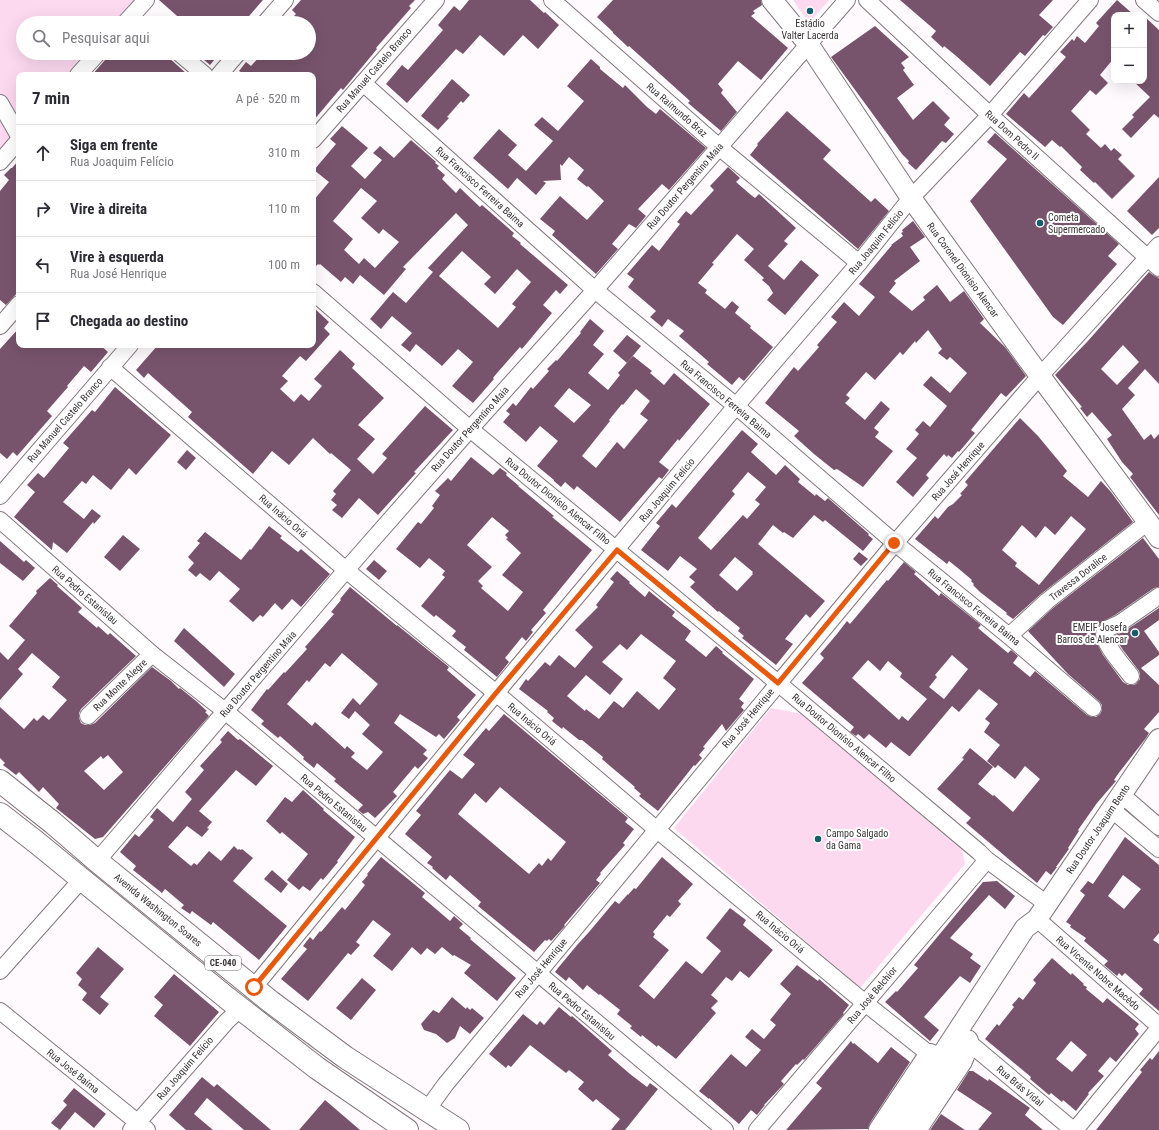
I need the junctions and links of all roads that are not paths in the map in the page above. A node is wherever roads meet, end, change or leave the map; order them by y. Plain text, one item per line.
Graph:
1 (146, 0) edge
2 (285, 0) edge
3 (436, 0) edge
4 (552, 0) edge
5 (772, 0) edge
6 (847, 0) edge
7 (867, 0) edge
8 (1090, 0) edge
9 (1144, 0) edge
10 (1159, 14) edge
11 (136, 16) edge
12 (271, 16) edge
13 (809, 45) junction
14 (92, 60) edge
15 (187, 60) edge
16 (232, 60) edge
17 (81, 72) edge
18 (201, 72) edge
19 (222, 72) edge
20 (363, 83) junction
21 (0, 103) edge
22 (990, 115) junction
23 (16, 131) edge
24 (316, 137) edge
25 (16, 143) edge
26 (719, 147) junction
27 (0, 162) edge
28 (911, 198) junction
29 (1159, 245) edge
30 (859, 263) junction
31 (1153, 263) edge
32 (595, 290) junction
33 (316, 295) edge
34 (16, 307) edge
35 (0, 326) edge
36 (127, 348) edge
37 (110, 367) junction
38 (1040, 376) junction
39 (736, 406) junction
40 (470, 429) junction
41 (1, 492) edge
42 (0, 520) edge
43 (1154, 530) edge
44 (894, 543) junction
45 (617, 550) junction
46 (346, 570) junction
47 (1159, 596) edge
48 (1009, 636) junction
49 (152, 654) junction
50 (1131, 676) dead end
51 (778, 683) junction
52 (496, 693) junction
53 (1093, 708) dead end
54 (225, 711) junction
55 (88, 716) dead end
56 (1159, 739) edge
57 (0, 781) edge
58 (1116, 802) junction
59 (0, 814) edge
60 (1159, 827) edge
61 (656, 829) junction
62 (377, 839) junction
63 (1159, 849) edge
64 (987, 860) junction
65 (97, 861) junction
66 (82, 879) junction
67 (1042, 912) junction
68 (0, 970) edge
69 (537, 973) junction
70 (254, 987) junction
71 (865, 1003) junction
72 (241, 1008) junction
73 (0, 1012) edge
74 (1159, 1027) edge
75 (967, 1041) junction
76 (935, 1064) junction
77 (427, 1110) junction
78 (138, 1127) edge
79 (407, 1130) edge
80 (458, 1130) edge
81 (725, 1130) edge
82 (757, 1130) edge
83 (880, 1130) edge
84 (900, 1130) edge
85 (915, 1130) edge
86 (1074, 1130) edge

1 - 11 street
2 - 12 street
3 - 20 street, Rua Manuel Castelo Branco
4 - 26 street, Rua Raimundo Braz
5 - 13 main road, Rua Coronel Dionísio Alencar
6 - 13 street, Rua Doutor Pergentino Maia
7 - 22 street, Rua Dom Pedro II
8 - 22 street, Rua Joaquim Felício
9 - 10 street
13 - 26 street, Rua Doutor Pergentino Maia
13 - 28 main road, Rua Coronel Dionísio Alencar
14 - 17 street
15 - 18 street
16 - 19 street
20 - 24 street, Rua Manuel Castelo Branco
20 - 32 street, Rua Francisco Ferreira Baima
21 - 23 street
22 - 28 street, Rua Joaquim Felício
22 - 31 street, Rua Dom Pedro II
25 - 27 street
26 - 30 street, Rua Raimundo Braz
26 - 32 street, Rua Doutor Pergentino Maia
28 - 30 street, Rua Joaquim Felício
28 - 38 main road, Rua Coronel Dionísio Alencar
29 - 31 street, Rua José Henrique
30 - 39 street, Rua Joaquim Felício
31 - 38 street, Rua José Henrique
32 - 39 street, Rua Francisco Ferreira Baima
32 - 40 street, Rua Doutor Pergentino Maia
33 - 40 street, Rua Doutor Dionísio Alencar Filho
34 - 35 street
36 - 37 street, Rua Manuel Castelo Branco
37 - 41 street, Rua Manuel Castelo Branco
37 - 46 street, Rua Inácio Oriá
38 - 43 main road, Rua Coronel Dionísio Alencar
38 - 44 street, Rua José Henrique
39 - 44 street, Rua Francisco Ferreira Baima
39 - 45 street, Rua Joaquim Felício
40 - 45 street, Rua Doutor Dionísio Alencar Filho
40 - 46 street, Rua Doutor Pergentino Maia
42 - 49 street, Rua Pedro Estanislau
43 - 48 street, Travessa Doralice
44 - 48 street, Rua Francisco Ferreira Baima
44 - 51 street, Rua José Henrique
45 - 51 street, Rua Doutor Dionísio Alencar Filho
45 - 52 street, Rua Joaquim Felício
46 - 52 street, Rua Inácio Oriá
46 - 54 street, Rua Doutor Pergentino Maia
47 - 50 street
48 - 53 street, Rua Francisco Ferreira Baima
49 - 54 street, Rua Pedro Estanislau
49 - 55 street, Rua Monte Alegre
51 - 61 street, Rua José Henrique
51 - 64 street, Rua Doutor Dionísio Alencar Filho
52 - 61 street, Rua Inácio Oriá
52 - 62 street, Rua Joaquim Felício
54 - 62 street, Rua Pedro Estanislau
54 - 65 street, Rua Doutor Pergentino Maia
56 - 58 main road, Rua Doutor Joaquim Bento
57 - 65 highway, Avenida Washington Soares / CE-040
58 - 60 street
58 - 63 street
58 - 67 main road, Rua Doutor Joaquim Bento
59 - 66 highway, CE-040
61 - 69 street, Rua José Henrique
61 - 71 street, Rua Inácio Oriá
62 - 69 street, Rua Pedro Estanislau
62 - 70 street, Rua Joaquim Felício
64 - 67 street, Rua Doutor Dionísio Alencar Filho
64 - 71 street, Rua José Belchior
65 - 70 highway, Avenida Washington Soares / CE-040
66 - 68 street
66 - 72 highway, CE-040
67 - 74 street, Rua Vicente Nobre Macêdo
67 - 75 main road, Rua Doutor Joaquim Bento
67 - 76 main road, Rua Doutor Joaquim Bento
69 - 77 street, Rua José Henrique
69 - 81 street, Rua Pedro Estanislau
70 - 77 highway, Avenida Washington Soares / CE-040
71 - 76 street, Rua Inácio Oriá
71 - 82 street, Rua José Belchior
72 - 78 street, Rua Joaquim Felício
72 - 79 highway, CE-040
73 - 78 street, Rua José Baíma
74 - 86 street
75 - 76 main road, Rua Doutor Joaquim Bento
75 - 85 highway
75 - 86 street, Rua Brás Vidal
76 - 83 highway
76 - 84 main road, Rua Doutor Joaquim Bento
77 - 80 highway, Avenida Washington Soares / CE-040

